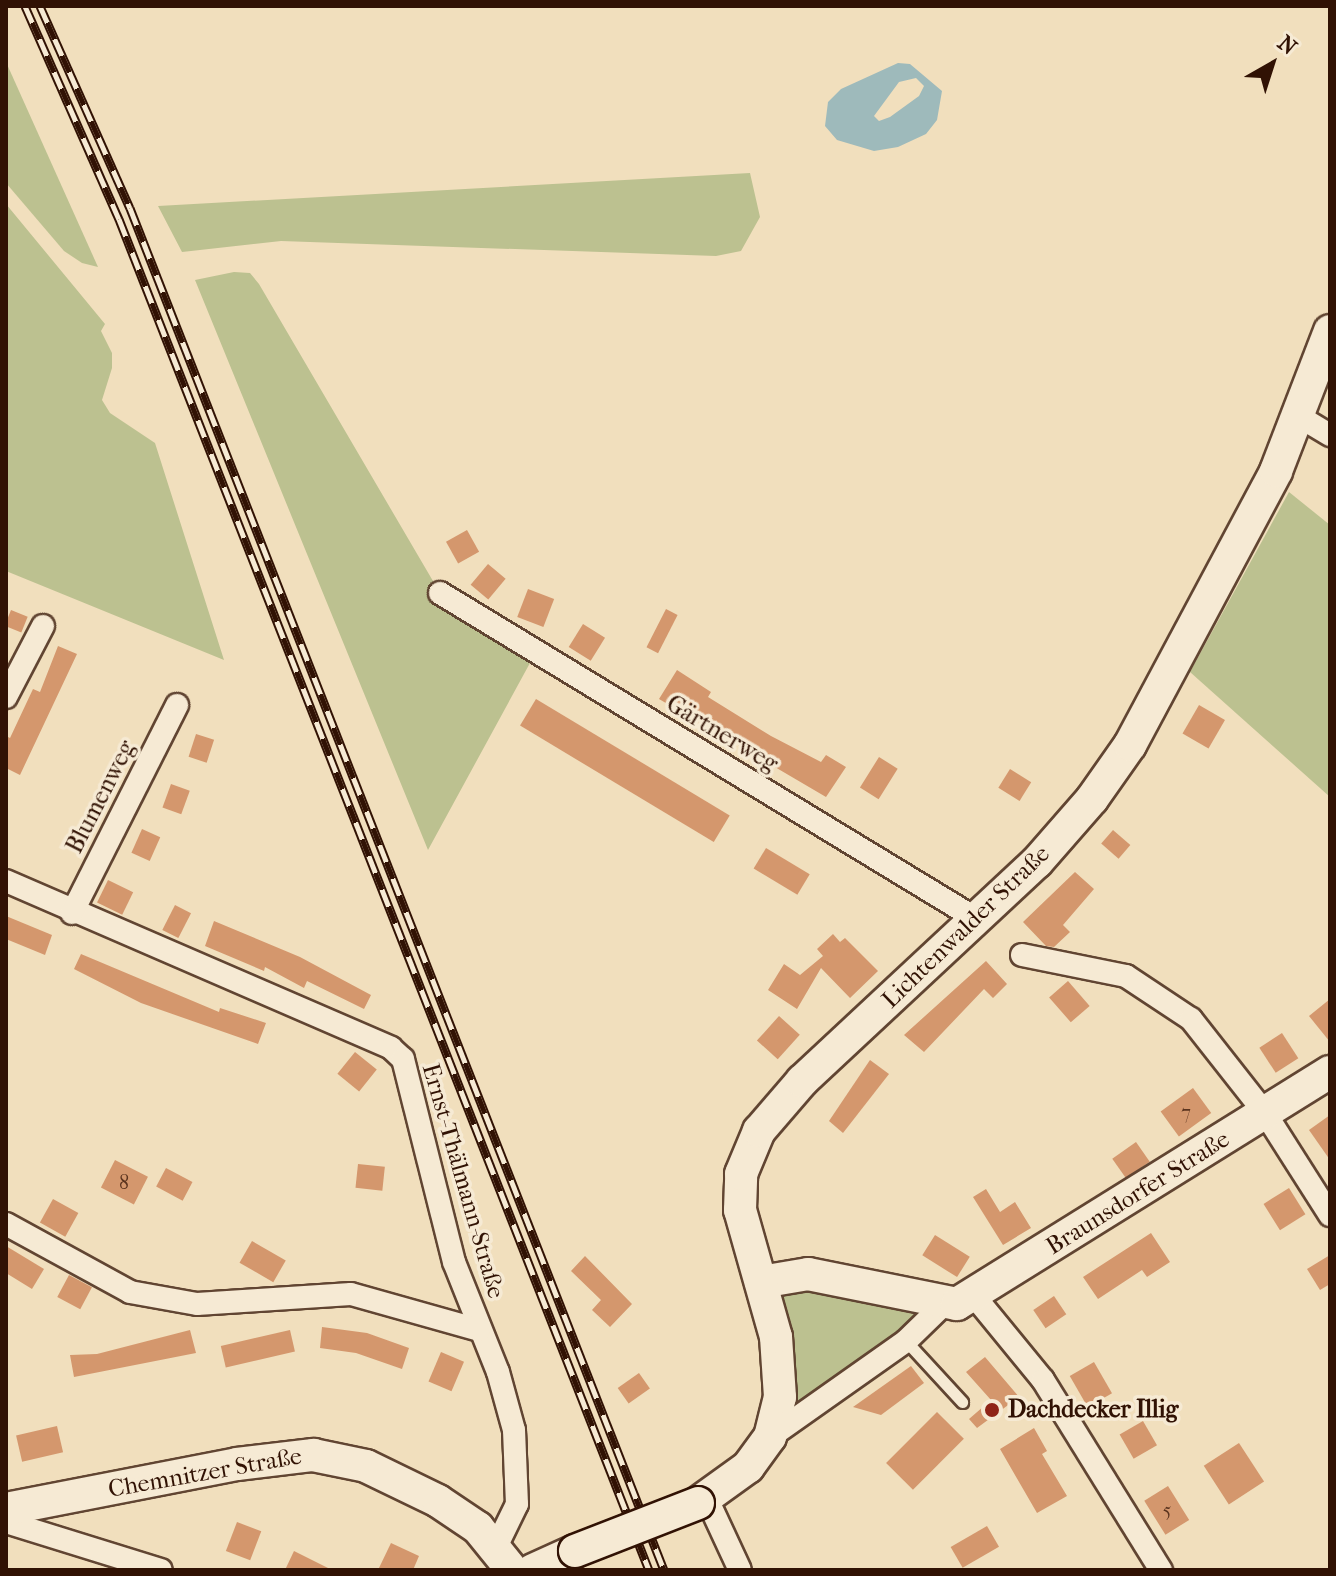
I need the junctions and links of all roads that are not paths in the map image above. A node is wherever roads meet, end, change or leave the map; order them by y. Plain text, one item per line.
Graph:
1 (1330, 331) edge
2 (1300, 417) junction
3 (1330, 435) edge
4 (440, 593) dead end
5 (43, 626) dead end
6 (6, 697) edge
7 (177, 705) dead end
8 (6, 881) edge
9 (72, 913) junction
10 (978, 920) junction
11 (1022, 955) dead end
12 (1330, 1072) edge
13 (1265, 1113) junction
14 (1330, 1215) edge
15 (6, 1224) edge
16 (761, 1282) junction
17 (975, 1297) junction
18 (943, 1305) junction
19 (479, 1330) junction
20 (906, 1341) junction
21 (962, 1402) dead end
22 (770, 1437) junction
23 (702, 1501) junction
24 (6, 1509) edge
25 (6, 1522) edge
26 (504, 1559) edge
27 (161, 1570) edge
28 (533, 1570) edge
29 (740, 1570) edge
30 (1161, 1570) edge

1 - 2 main road, Lichtenwalder Straße
2 - 3 street
2 - 10 main road, Lichtenwalder Straße
4 - 10 street, Gärtnerweg
5 - 6 street
7 - 9 street, Blumenweg
8 - 9 street, Ernst-Thälmann-Straße
9 - 19 street, Ernst-Thälmann-Straße
10 - 16 main road, Lichtenwalder Straße
11 - 13 street
12 - 13 main road, Braunsdorfer Straße
13 - 14 street
13 - 17 main road, Braunsdorfer Straße
15 - 19 street
16 - 18 main road, Braunsdorfer Straße
16 - 22 main road, Lichtenwalder Straße
17 - 18 main road, Braunsdorfer Straße
17 - 30 street
18 - 20 street
19 - 26 street, Ernst-Thälmann-Straße
20 - 21 lane
20 - 22 street
22 - 23 main road, Lichtenwalder Straße
23 - 28 main road, Lichtenwalder Straße, bridge
23 - 29 street
24 - 26 main road, Chemnitzer Straße
25 - 27 street

